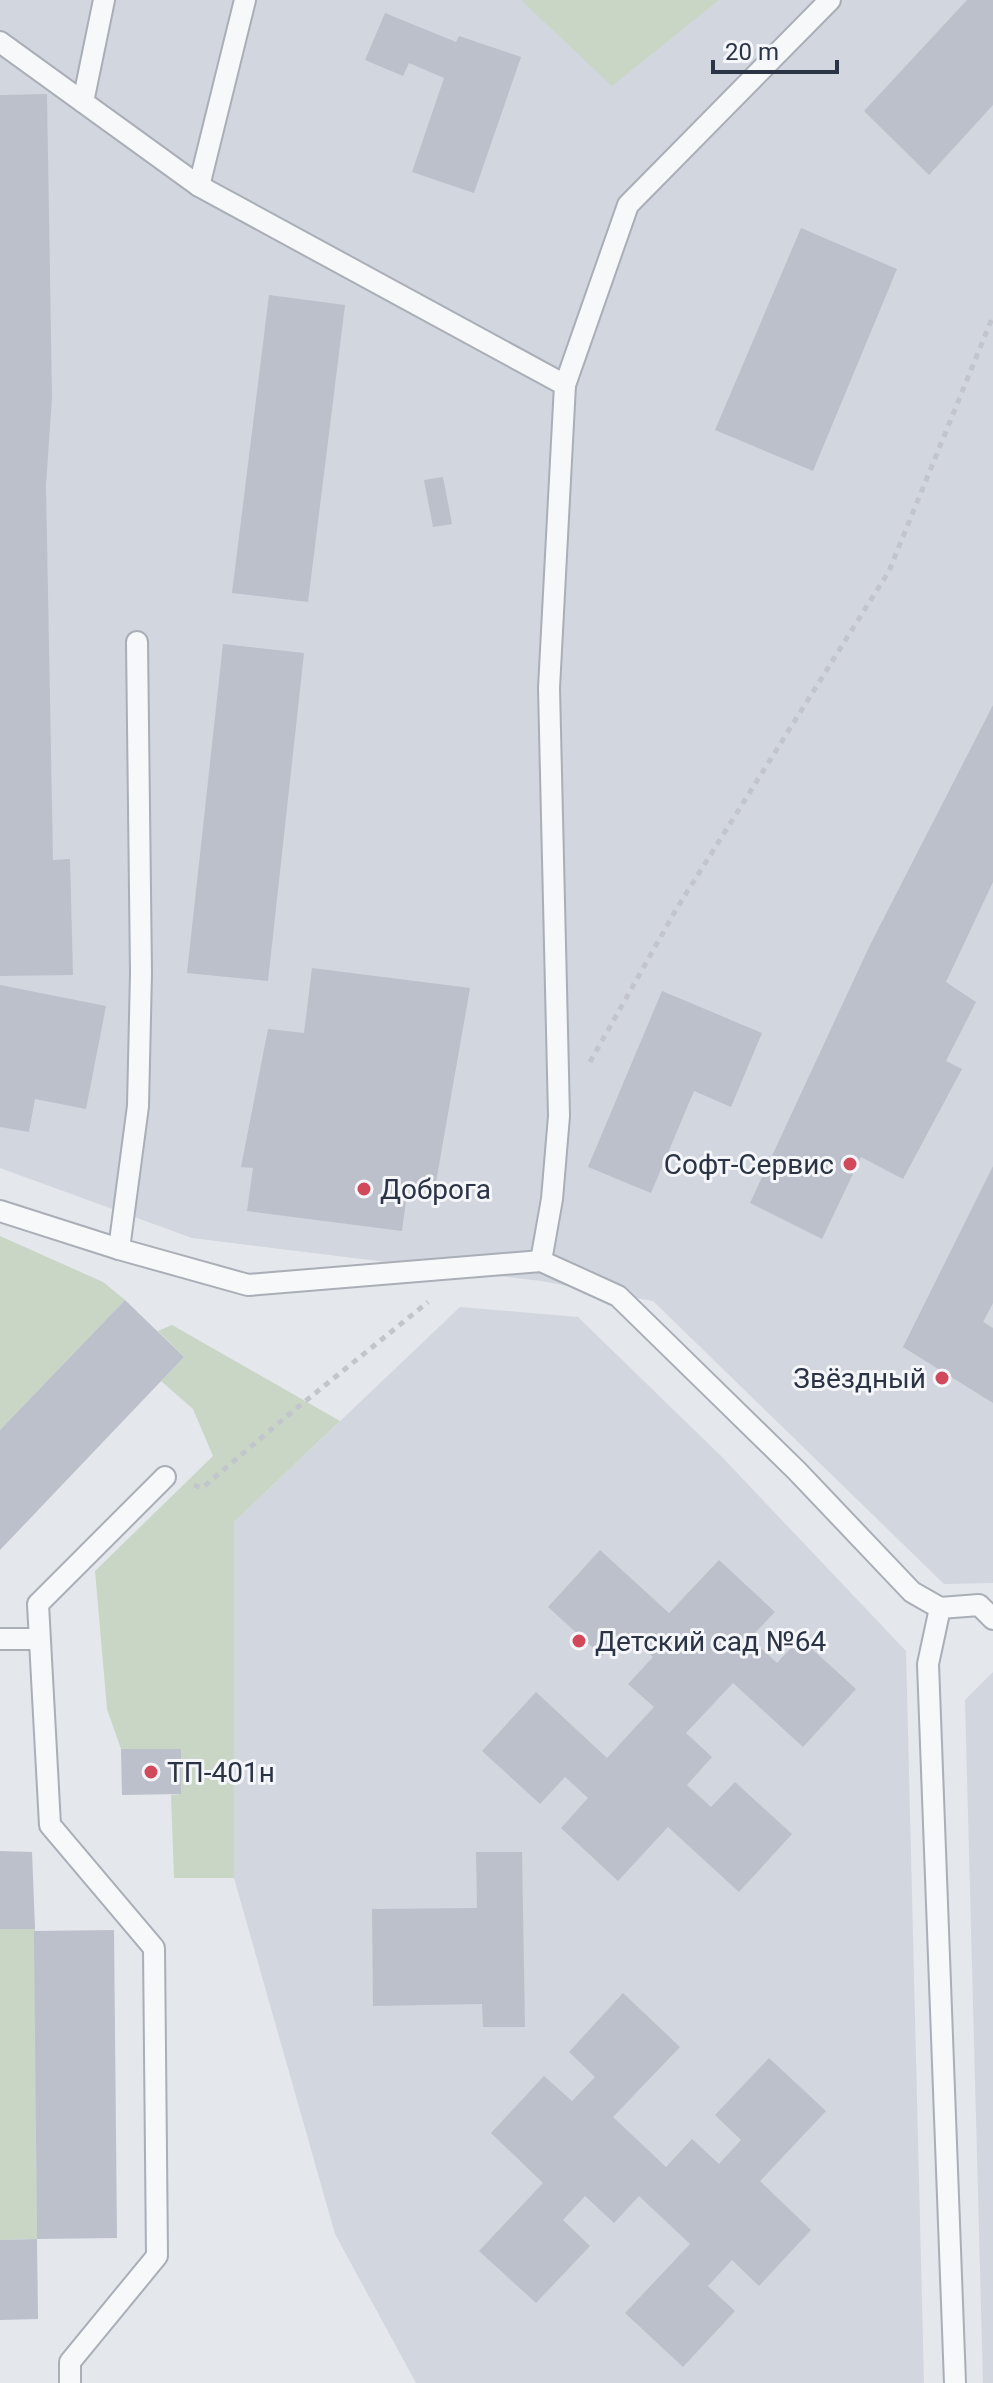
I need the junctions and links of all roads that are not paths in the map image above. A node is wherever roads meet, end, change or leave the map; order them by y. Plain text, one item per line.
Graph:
1 (104, 0) edge
2 (245, 0) edge
3 (830, 0) edge
4 (0, 42) edge
5 (83, 102) junction
6 (199, 186) junction
7 (565, 385) junction
8 (137, 642) dead end
9 (0, 1211) edge
10 (119, 1249) junction
11 (541, 1261) junction
12 (165, 1477) road end
13 (940, 1608) junction
14 (993, 1619) edge
15 (0, 1639) edge
16 (39, 1639) junction
17 (70, 2383) edge
18 (955, 2383) edge

1 - 5 lane
2 - 6 lane
3 - 7 lane
4 - 5 lane
5 - 6 lane
6 - 7 lane
7 - 11 lane
8 - 10 lane
9 - 10 lane
10 - 11 lane
11 - 13 lane
12 - 16 lane
13 - 14 lane
13 - 18 lane
15 - 16 lane
16 - 17 lane

